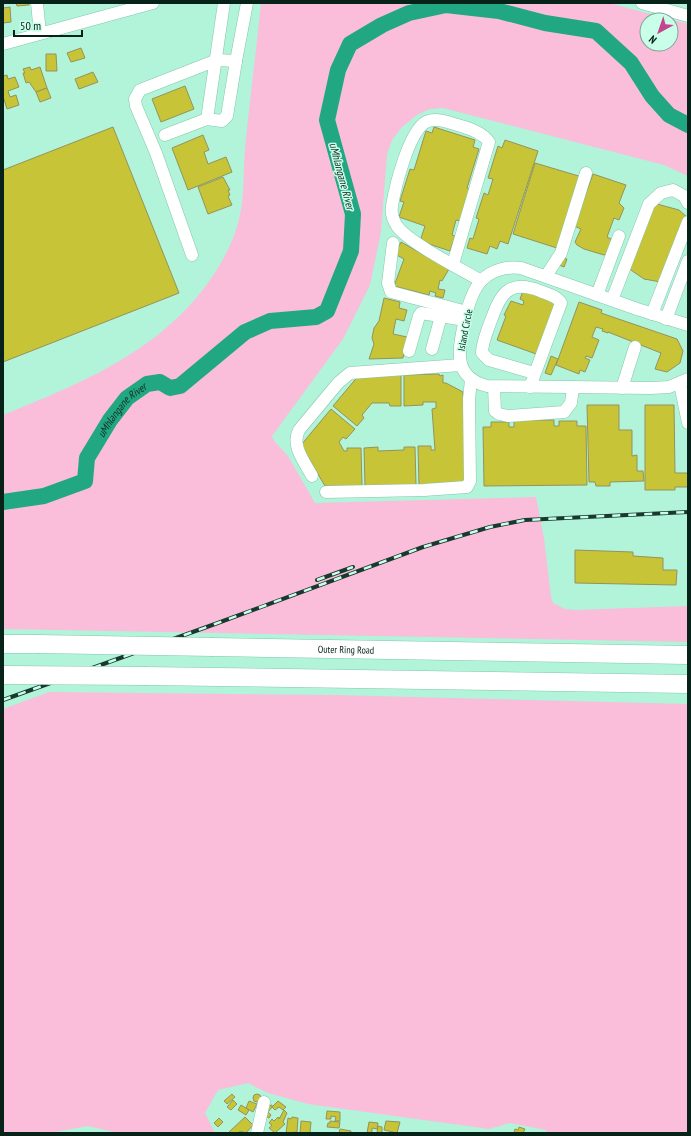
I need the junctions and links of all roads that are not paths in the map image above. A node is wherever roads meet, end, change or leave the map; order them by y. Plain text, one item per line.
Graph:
1 (38, 3) edge
2 (153, 3) edge
3 (224, 3) edge
4 (247, 3) edge
5 (642, 3) edge
6 (688, 16) edge
7 (222, 20) junction
8 (243, 22) junction
9 (40, 33) junction
10 (3, 44) edge
11 (217, 60) junction
12 (236, 61) junction
13 (207, 119) junction
14 (165, 135) dead end
15 (586, 173) dead end
16 (688, 203) edge
17 (688, 222) edge
18 (618, 236) dead end
19 (393, 244) dead end
20 (192, 255) dead end
21 (688, 261) edge
22 (453, 264) junction
23 (546, 276) junction
24 (481, 281) junction
25 (597, 295) junction
26 (612, 300) junction
27 (652, 314) junction
28 (441, 316) junction
29 (466, 316) junction
30 (666, 319) junction
31 (686, 327) edge
32 (635, 347) dead end
33 (432, 349) dead end
34 (409, 351) dead end
35 (461, 365) junction
36 (534, 373) junction
37 (472, 380) junction
38 (684, 381) edge
39 (494, 387) junction
40 (530, 388) junction
41 (573, 388) junction
42 (622, 388) junction
43 (688, 423) edge
44 (312, 476) dead end
45 (326, 492) dead end
46 (3, 644) edge
47 (688, 655) edge
48 (3, 675) edge
49 (688, 684) edge
50 (264, 1102) dead end
51 (257, 1133) edge

1 - 9 street
2 - 9 street
3 - 7 street
4 - 8 street
5 - 6 street
7 - 8 street
7 - 11 street
8 - 12 street
9 - 10 street
11 - 12 street
11 - 13 street
11 - 20 street
12 - 13 street
13 - 14 street
15 - 23 street
16 - 26 street
17 - 27 street
18 - 25 street
19 - 29 street
21 - 30 street
22 - 22 street
22 - 24 street
23 - 24 street
23 - 25 street
24 - 29 street, Island Circle
25 - 26 street
26 - 27 street
27 - 30 street
28 - 29 street
28 - 33 street
28 - 34 street
29 - 35 street, Island Circle
30 - 31 street
32 - 42 street
35 - 37 street, Island Circle
35 - 44 street
36 - 36 street
36 - 40 street
37 - 39 street
37 - 45 street
38 - 42 street
38 - 43 street
39 - 40 street
39 - 41 street
40 - 41 street
41 - 42 street
46 - 47 highway, Outer Ring Road, bridge
48 - 49 highway, bridge
50 - 51 street

